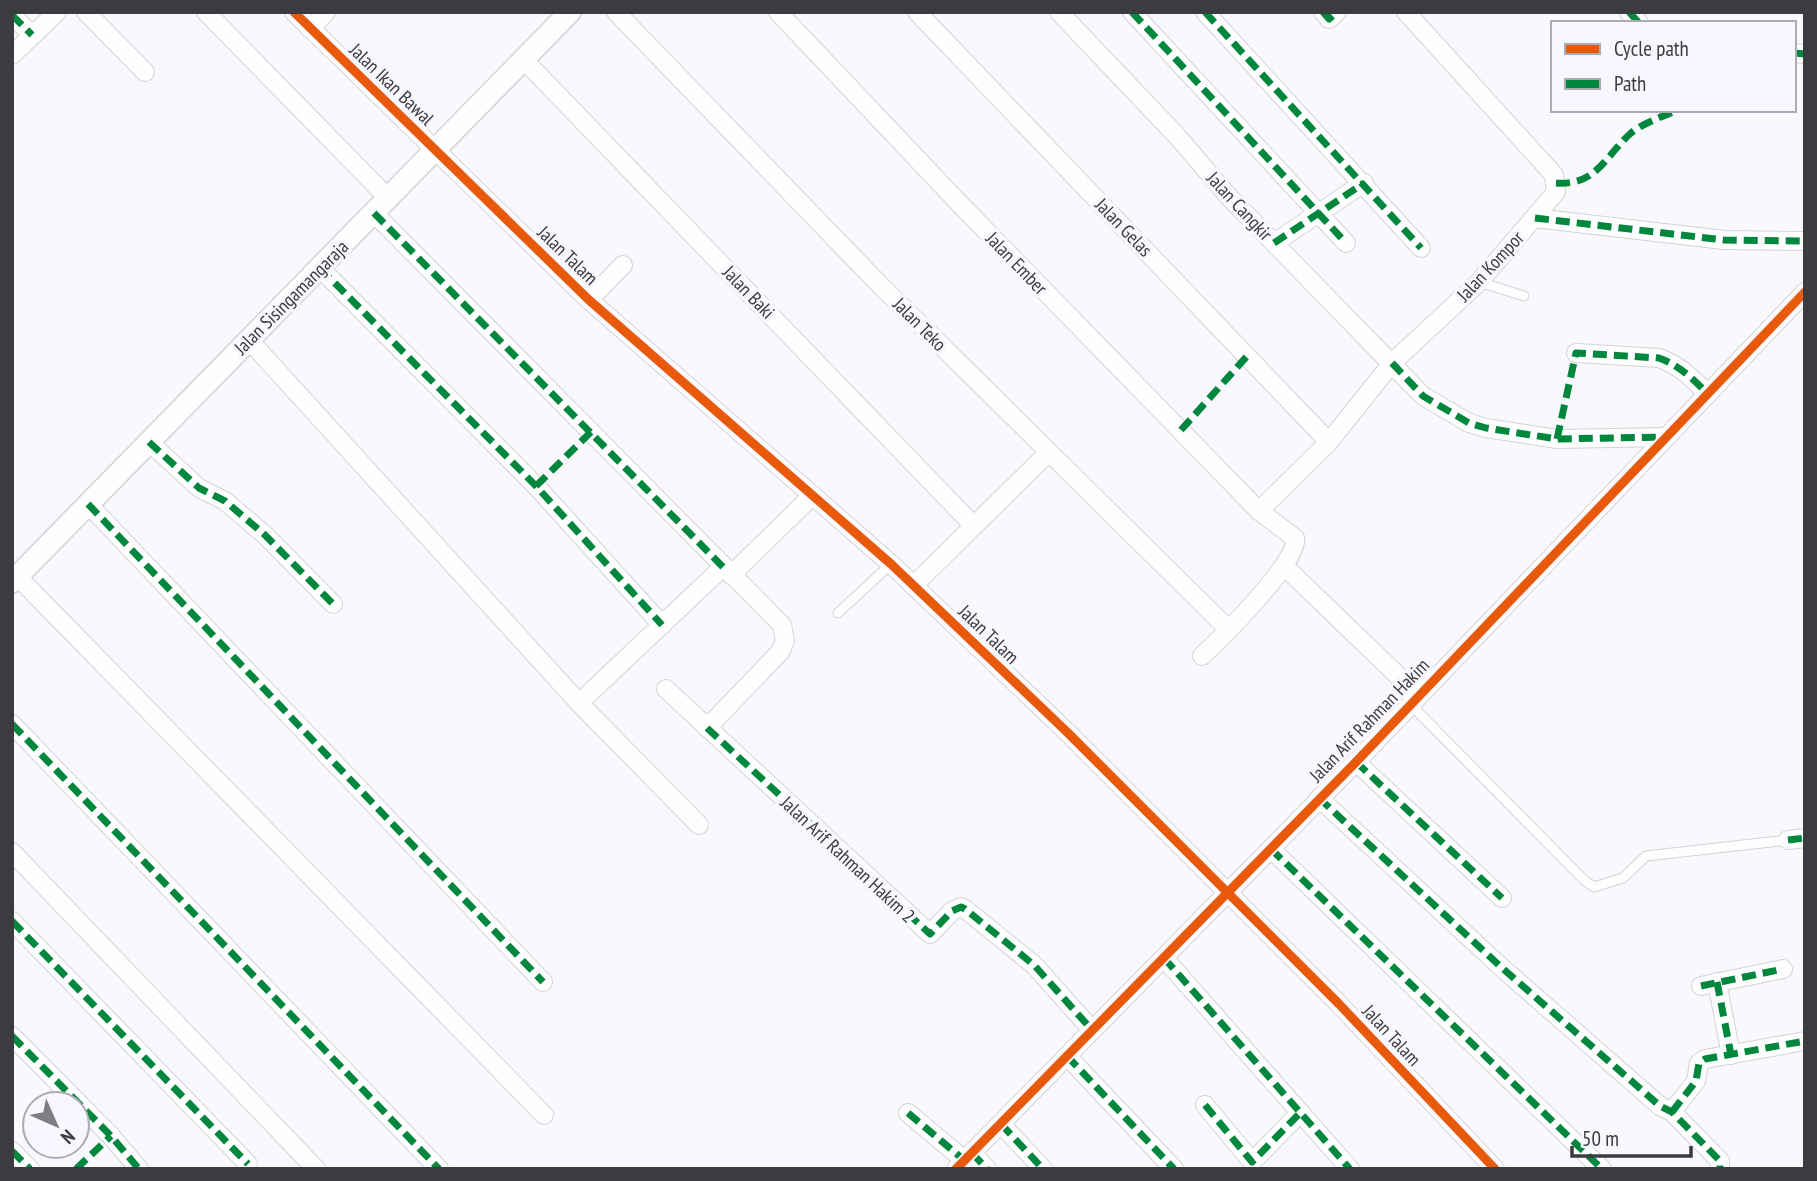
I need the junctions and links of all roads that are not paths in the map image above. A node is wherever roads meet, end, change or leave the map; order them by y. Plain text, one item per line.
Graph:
1 (57, 12) edge
2 (86, 12) edge
3 (206, 12) edge
4 (294, 12) edge
5 (326, 12) edge
6 (570, 12) edge
7 (616, 12) edge
8 (778, 12) edge
9 (917, 12) edge
10 (1059, 12) edge
11 (1132, 12) edge
12 (1205, 12) edge
13 (1406, 12) edge
14 (12, 15) edge
15 (310, 29) junction
16 (32, 35) junction
17 (12, 55) edge
18 (524, 60) junction
19 (145, 72) dead end
20 (435, 150) junction
21 (1364, 183) junction
22 (381, 206) junction
23 (1319, 213) junction
24 (1535, 218) junction
25 (1805, 242) edge
26 (1274, 243) junction
27 (1346, 243) dead end
28 (1421, 248) dead end
29 (623, 265) dead end
30 (320, 268) junction
31 (1479, 282) junction
32 (1805, 292) edge
33 (1524, 296) dead end
34 (589, 300) junction
35 (249, 340) junction
36 (1576, 353) dead end
37 (1392, 363) junction
38 (1708, 394) junction
39 (1666, 437) junction
40 (149, 442) junction
41 (1329, 442) junction
42 (1049, 452) junction
43 (813, 495) junction
44 (88, 504) junction
45 (1259, 511) junction
46 (973, 525) junction
47 (891, 564) junction
48 (1284, 566) junction
49 (727, 571) junction
50 (15, 579) edge
51 (913, 586) junction
52 (333, 604) dead end
53 (838, 613) dead end
54 (662, 625) junction
55 (1229, 630) junction
56 (1202, 656) dead end
57 (666, 689) dead end
58 (1414, 700) junction
59 (579, 703) junction
60 (12, 724) edge
61 (708, 728) junction
62 (1356, 762) junction
63 (1319, 798) junction
64 (699, 825) dead end
65 (1796, 839) edge
66 (1270, 849) junction
67 (12, 852) edge
68 (1228, 893) junction
69 (1502, 898) dead end
70 (12, 921) edge
71 (1164, 957) junction
72 (1783, 969) dead end
73 (543, 982) dead end
74 (1092, 1031) junction
75 (12, 1036) edge
76 (1805, 1041) edge
77 (1731, 1055) junction
78 (1067, 1056) junction
79 (1205, 1105) dead end
80 (1672, 1112) junction
81 (908, 1113) dead end
82 (1299, 1114) junction
83 (544, 1115) dead end
84 (1001, 1124) junction
85 (12, 1151) edge
86 (964, 1161) edge
87 (248, 1164) dead end
88 (30, 1169) edge
89 (139, 1169) edge
90 (316, 1169) edge
91 (439, 1169) edge
92 (987, 1169) edge
93 (1043, 1169) edge
94 (1174, 1169) edge
95 (1350, 1169) edge
96 (1495, 1169) edge
97 (1602, 1169) edge
98 (1720, 1169) edge

1 - 16 street
2 - 19 street
3 - 22 street
4 - 15 street, Jalan Ikan Bawal
5 - 15 street
6 - 18 street, Jalan Sisingamangaraja
7 - 42 street, Jalan Teko
8 - 45 street, Jalan Ember
9 - 41 street, Jalan Gelas
10 - 26 street, Jalan Cangkir
11 - 23 street
12 - 21 street
13 - 24 street, Jalan Kompor
14 - 16 street
15 - 20 street, Jalan Ikan Bawal
16 - 17 street
18 - 20 street, Jalan Sisingamangaraja
18 - 46 street, Jalan Baki
20 - 22 street, Jalan Sisingamangaraja
20 - 34 street, Jalan Talam
21 - 23 street
21 - 28 street
22 - 30 street, Jalan Sisingamangaraja
22 - 49 street
23 - 26 street
23 - 27 street
24 - 25 street
24 - 31 street, Jalan Kompor
26 - 37 street, Jalan Cangkir
29 - 34 street
30 - 35 street, Jalan Sisingamangaraja
30 - 54 street
31 - 33 lane
31 - 37 street, Jalan Kompor
32 - 38 street, Jalan Arif Rahman Hakim
34 - 43 street, Jalan Talam
35 - 40 street, Jalan Sisingamangaraja
35 - 59 street
36 - 38 street
37 - 39 street, Jalan Cangkir
37 - 41 street, Jalan Kompor
38 - 39 street, Jalan Arif Rahman Hakim
39 - 58 street, Jalan Arif Rahman Hakim
40 - 44 street, Jalan Sisingamangaraja
40 - 52 street
41 - 45 street, Jalan Kompor
42 - 46 street
42 - 55 street, Jalan Teko
43 - 47 street, Jalan Talam
43 - 49 street
44 - 50 street, Jalan Sisingamangaraja
44 - 73 street
45 - 48 street, Jalan Ember
46 - 51 street
47 - 51 street, Jalan Talam
47 - 53 lane
48 - 55 street
48 - 58 street
49 - 54 street
49 - 61 street
50 - 83 street
51 - 68 street, Jalan Talam
54 - 59 street
55 - 56 street
57 - 61 street, Jalan Arif Rahman Hakim 2
58 - 62 street, Jalan Arif Rahman Hakim
58 - 65 lane
59 - 64 street
60 - 91 street
61 - 74 street, Jalan Arif Rahman Hakim 2
62 - 63 street, Jalan Arif Rahman Hakim
62 - 69 street
63 - 66 street, Jalan Arif Rahman Hakim
63 - 80 street
66 - 68 street, Jalan Arif Rahman Hakim
66 - 97 street
67 - 90 street
68 - 71 street, Jalan Arif Rahman Hakim
68 - 96 street, Jalan Talam
70 - 87 street
71 - 74 street, Jalan Arif Rahman Hakim
71 - 82 street
72 - 77 street
74 - 78 street, Jalan Arif Rahman Hakim
75 - 89 street
76 - 77 street
77 - 80 street
78 - 84 street, Jalan Arif Rahman Hakim
78 - 94 street
79 - 82 street
80 - 98 street
81 - 86 street
82 - 95 street
84 - 86 street, Jalan Arif Rahman Hakim
84 - 93 street
85 - 88 street
86 - 92 street

